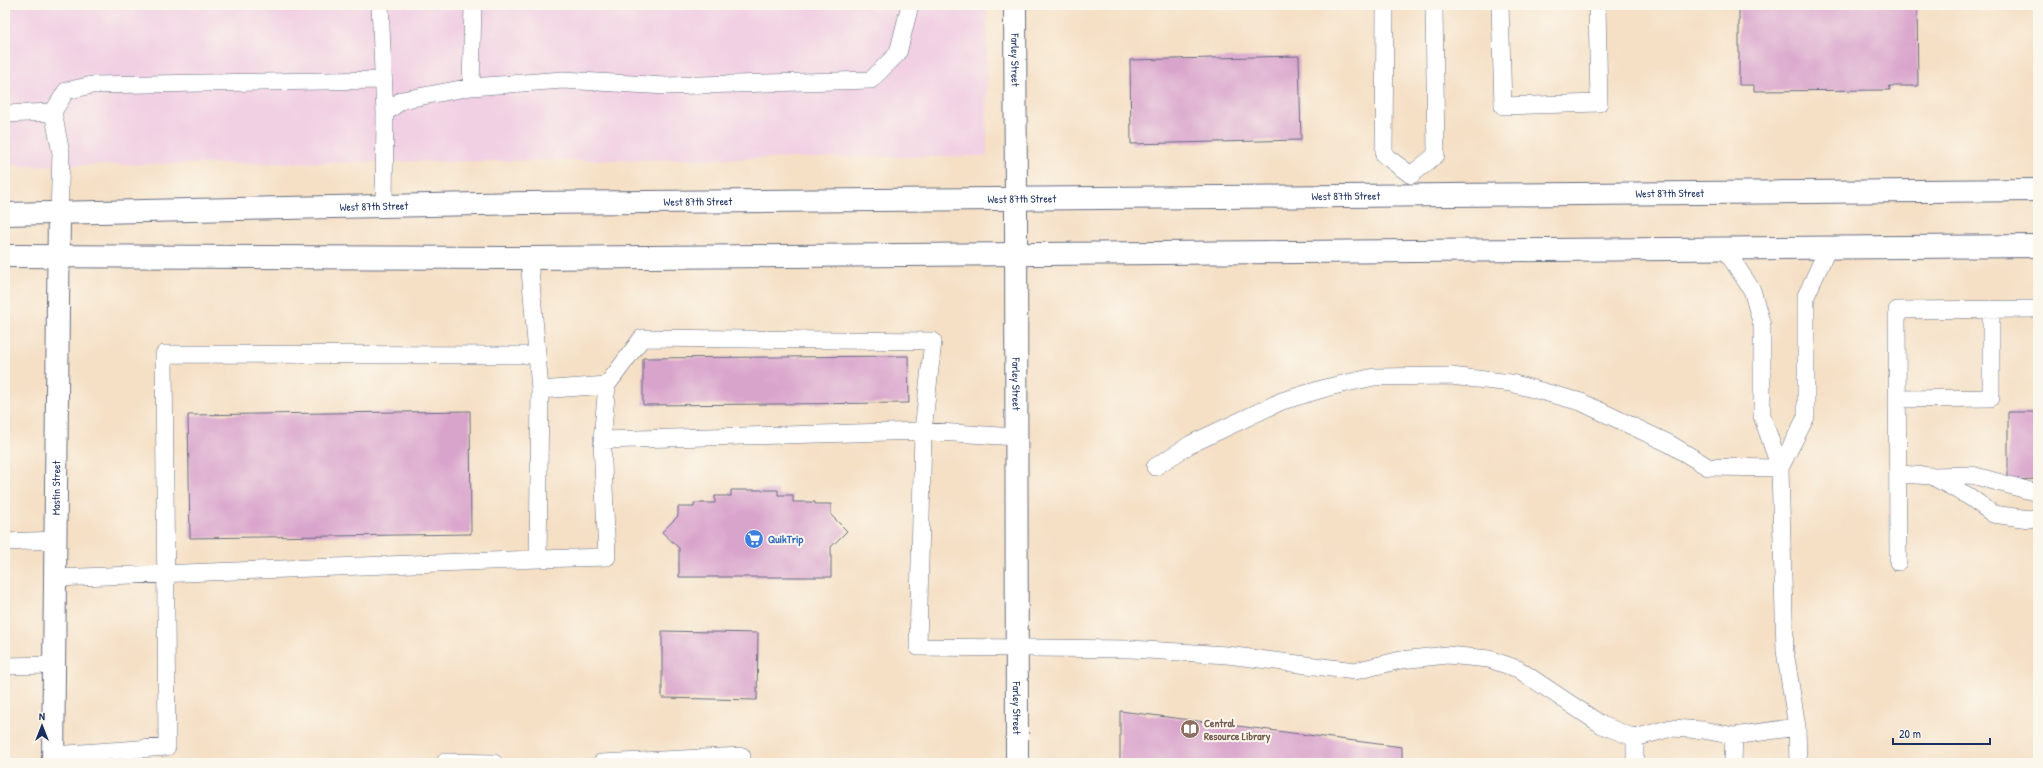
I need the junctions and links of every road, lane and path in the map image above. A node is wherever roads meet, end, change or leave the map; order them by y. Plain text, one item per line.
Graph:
1 (380, 5) edge
2 (473, 5) edge
3 (910, 5) edge
4 (1015, 5) edge
5 (1385, 5) edge
6 (1434, 5) edge
7 (1500, 5) edge
8 (1597, 5) edge
9 (384, 80) junction
10 (471, 87) junction
11 (53, 112) junction
12 (385, 113) junction
13 (5, 114) edge
14 (1411, 186) junction
15 (2038, 190) edge
16 (1016, 199) junction
17 (384, 206) junction
18 (5, 214) edge
19 (59, 214) junction
20 (2038, 246) edge
21 (1828, 248) junction
22 (1725, 249) junction
23 (1016, 254) junction
24 (5, 256) edge
25 (58, 256) junction
26 (529, 258) junction
27 (1991, 309) junction
28 (2038, 309) edge
29 (537, 355) junction
30 (607, 385) junction
31 (540, 390) junction
32 (1897, 399) junction
33 (923, 431) junction
34 (1016, 437) junction
35 (602, 440) junction
36 (1155, 467) dead end
37 (1780, 468) junction
38 (1898, 474) junction
39 (1932, 476) junction
40 (2038, 493) edge
41 (2038, 517) edge
42 (56, 540) junction
43 (5, 542) edge
44 (538, 559) junction
45 (1898, 562) dead end
46 (166, 573) junction
47 (55, 578) junction
48 (1017, 647) junction
49 (54, 665) junction
50 (5, 666) edge
51 (1797, 727) junction
52 (1734, 736) junction
53 (1635, 738) junction
54 (742, 756) dead end
55 (53, 759) edge
56 (445, 762) dead end
57 (494, 763) edge
58 (601, 763) edge
59 (1017, 763) edge
60 (1635, 763) edge
61 (1734, 763) edge
62 (1798, 763) edge

1 - 9 lane
2 - 10 lane
3 - 10 lane
4 - 16 main road, Farley Street
5 - 14 lane
6 - 14 lane
7 - 8 lane
9 - 11 lane
9 - 12 lane
10 - 12 lane
11 - 13 lane
11 - 19 lane
12 - 17 lane
14 - 15 main road, West 87th Street
14 - 16 main road, West 87th Street
16 - 17 main road, West 87th Street
16 - 23 main road, Farley Street
17 - 19 main road, West 87th Street
18 - 19 main road, West 87th Street
19 - 25 main road, Mastin Street
20 - 21 main road
21 - 22 main road
21 - 37 lane
22 - 23 main road
22 - 37 lane
23 - 26 main road
23 - 34 main road, Farley Street
24 - 25 main road
25 - 26 main road
25 - 42 main road, Mastin Street
26 - 29 lane
27 - 28 lane
27 - 32 lane
27 - 32 lane
29 - 31 lane
29 - 46 lane
30 - 31 lane
30 - 33 lane
30 - 35 lane
31 - 44 lane
32 - 38 lane
33 - 34 lane
33 - 35 lane
33 - 48 lane
34 - 48 main road, Farley Street
35 - 44 lane
36 - 37 lane
37 - 51 lane
38 - 39 lane
38 - 45 lane
39 - 40 lane
39 - 41 lane
42 - 43 lane
42 - 47 main road, Mastin Street
44 - 46 lane
46 - 47 lane
46 - 55 lane
47 - 49 main road, Mastin Street
48 - 53 lane
48 - 59 main road, Farley Street
49 - 50 lane
49 - 55 main road, Mastin Street
51 - 52 lane
51 - 62 lane
52 - 53 lane
52 - 61 lane
53 - 60 lane
54 - 58 lane
56 - 57 lane

